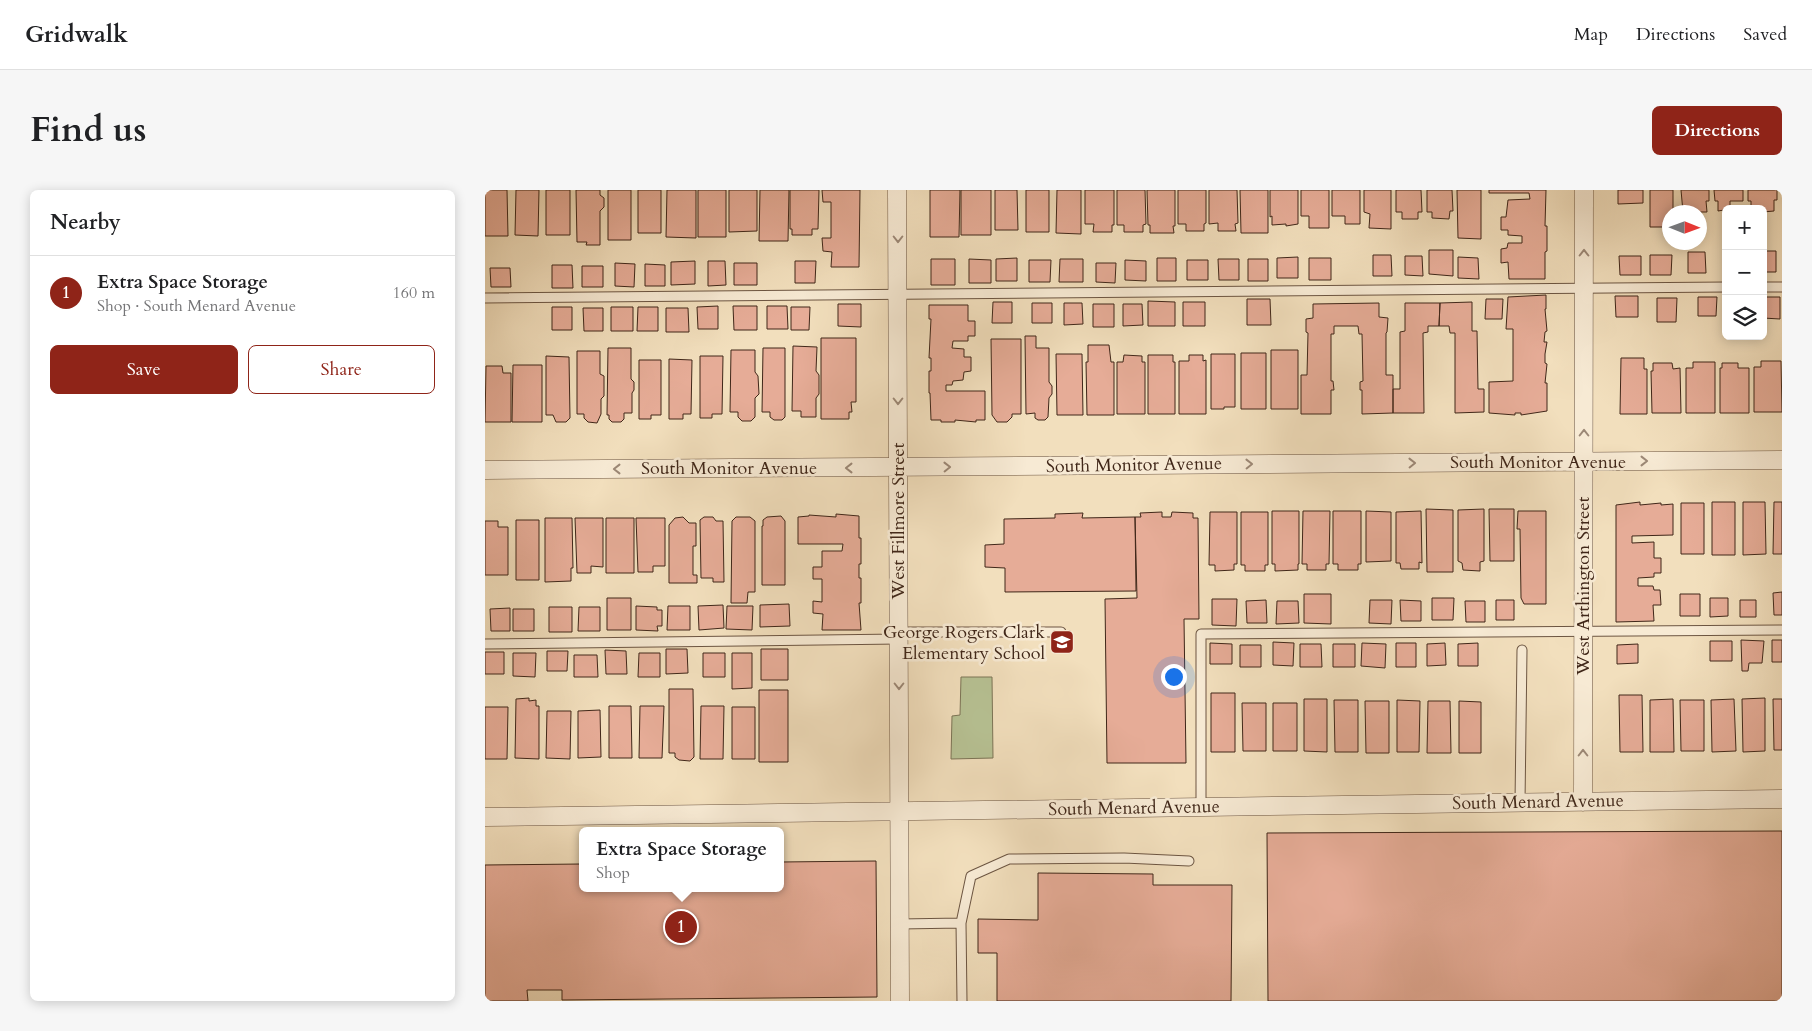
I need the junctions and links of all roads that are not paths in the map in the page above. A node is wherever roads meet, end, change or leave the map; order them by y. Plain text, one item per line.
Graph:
1 (897, 190) edge
2 (1584, 190) edge
3 (1722, 287) edge
4 (1767, 287) edge
5 (1782, 287) edge
6 (1584, 288) junction
7 (898, 295) junction
8 (485, 298) edge
9 (1782, 460) edge
10 (1583, 462) junction
11 (898, 467) junction
12 (485, 470) edge
13 (1782, 630) edge
14 (1061, 632) dead end
15 (1583, 632) junction
16 (899, 636) junction
17 (485, 644) edge
18 (1522, 650) dead end
19 (1782, 799) edge
20 (1583, 802) junction
21 (1520, 803) junction
22 (1201, 807) junction
23 (899, 811) junction
24 (485, 817) edge
25 (1189, 861) dead end
26 (961, 923) junction
27 (900, 924) junction
28 (900, 1001) edge
29 (962, 1001) edge

1 -> 7 street, West Fillmore Street
6 -> 2 street, West Arthington Street
3 - 6 lane
4 - 5 lane
6 - 7 lane
10 -> 6 street, West Arthington Street
7 - 8 lane
7 -> 11 street, West Fillmore Street
10 -> 9 street, South Monitor Avenue
11 -> 10 street, South Monitor Avenue
10 - 15 street, West Arthington Street
11 -> 12 street, South Monitor Avenue
11 - 16 street, West Fillmore Street
13 - 15 lane
14 - 16 lane
20 -> 15 street, West Arthington Street
15 - 22 lane
16 - 17 lane
16 -> 23 street, West Fillmore Street
18 - 21 lane
19 - 20 street, South Menard Avenue
20 - 21 street, South Menard Avenue
21 - 22 street, South Menard Avenue
22 - 23 street, South Menard Avenue
23 - 24 street, South Menard Avenue
23 - 27 street, West Fillmore Street
25 - 26 lane
26 - 27 lane
26 - 29 lane
27 - 28 street, West Fillmore Street

